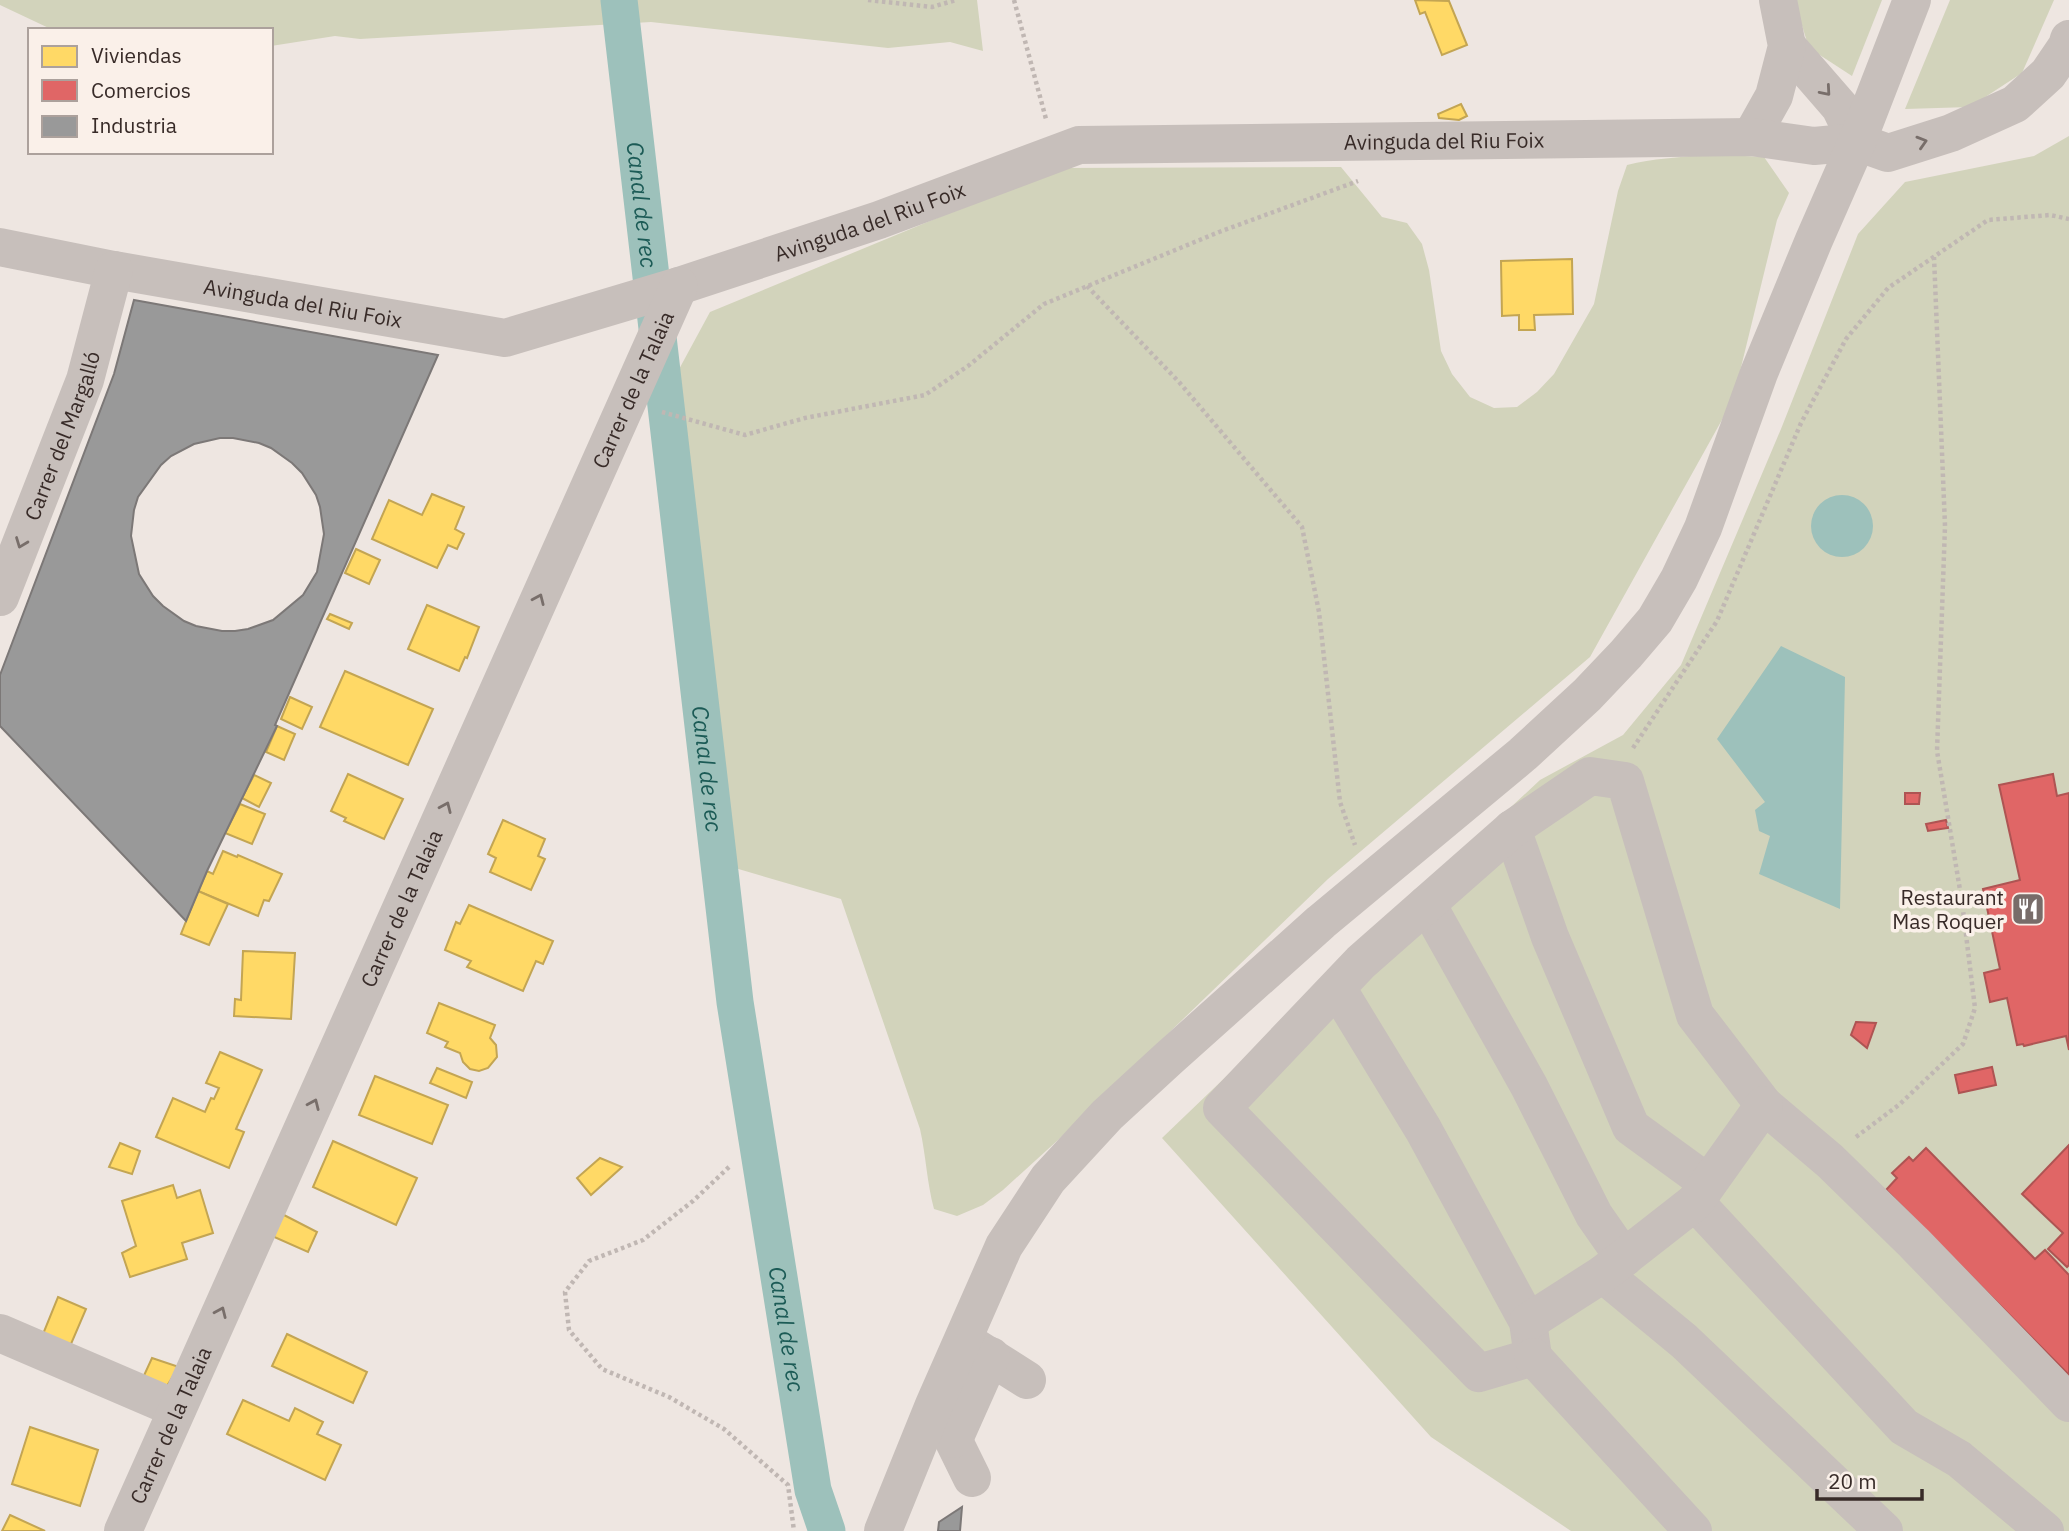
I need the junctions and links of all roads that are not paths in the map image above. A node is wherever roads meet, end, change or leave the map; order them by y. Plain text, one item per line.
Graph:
1 (1777, 0) edge
2 (1912, 0) edge
3 (2069, 39) edge
4 (1787, 46) junction
5 (1751, 138) junction
6 (1857, 142) junction
7 (0, 247) edge
8 (114, 270) junction
9 (679, 286) junction
10 (0, 597) edge
11 (1512, 829) junction
12 (1427, 904) junction
13 (1336, 988) junction
14 (1764, 1105) junction
15 (1701, 1192) junction
16 (1613, 1266) junction
17 (0, 1333) edge
18 (1530, 1340) junction
19 (977, 1348) junction
20 (1027, 1380) dead end
21 (2069, 1403) edge
22 (934, 1405) junction
23 (177, 1409) junction
24 (954, 1439) junction
25 (972, 1478) dead end
26 (888, 1518) edge
27 (123, 1531) edge
28 (1693, 1531) edge
29 (1884, 1531) edge
30 (2045, 1531) edge

1 - 4 street
2 - 6 street
6 -> 3 street
4 - 5 street
4 -> 6 street
5 - 6 street, Avinguda del Riu Foix
5 - 9 street, Avinguda del Riu Foix
6 - 19 street
7 - 8 street, Avinguda del Riu Foix
8 - 9 street, Avinguda del Riu Foix
8 -> 10 street, Carrer del Margalló
23 -> 9 street, Carrer de la Talaia
11 - 12 street
11 - 14 street
11 - 15 street
12 - 13 street
12 - 16 street
13 - 18 street
13 - 18 street
14 - 15 street
14 - 21 street
15 - 16 street
15 - 30 street
16 - 18 street
16 - 29 street
17 - 23 street
18 - 28 street
19 - 20 street
19 - 22 street
19 - 24 street
22 - 24 street
22 - 26 street
23 - 27 street, Carrer de la Talaia
24 - 25 street

